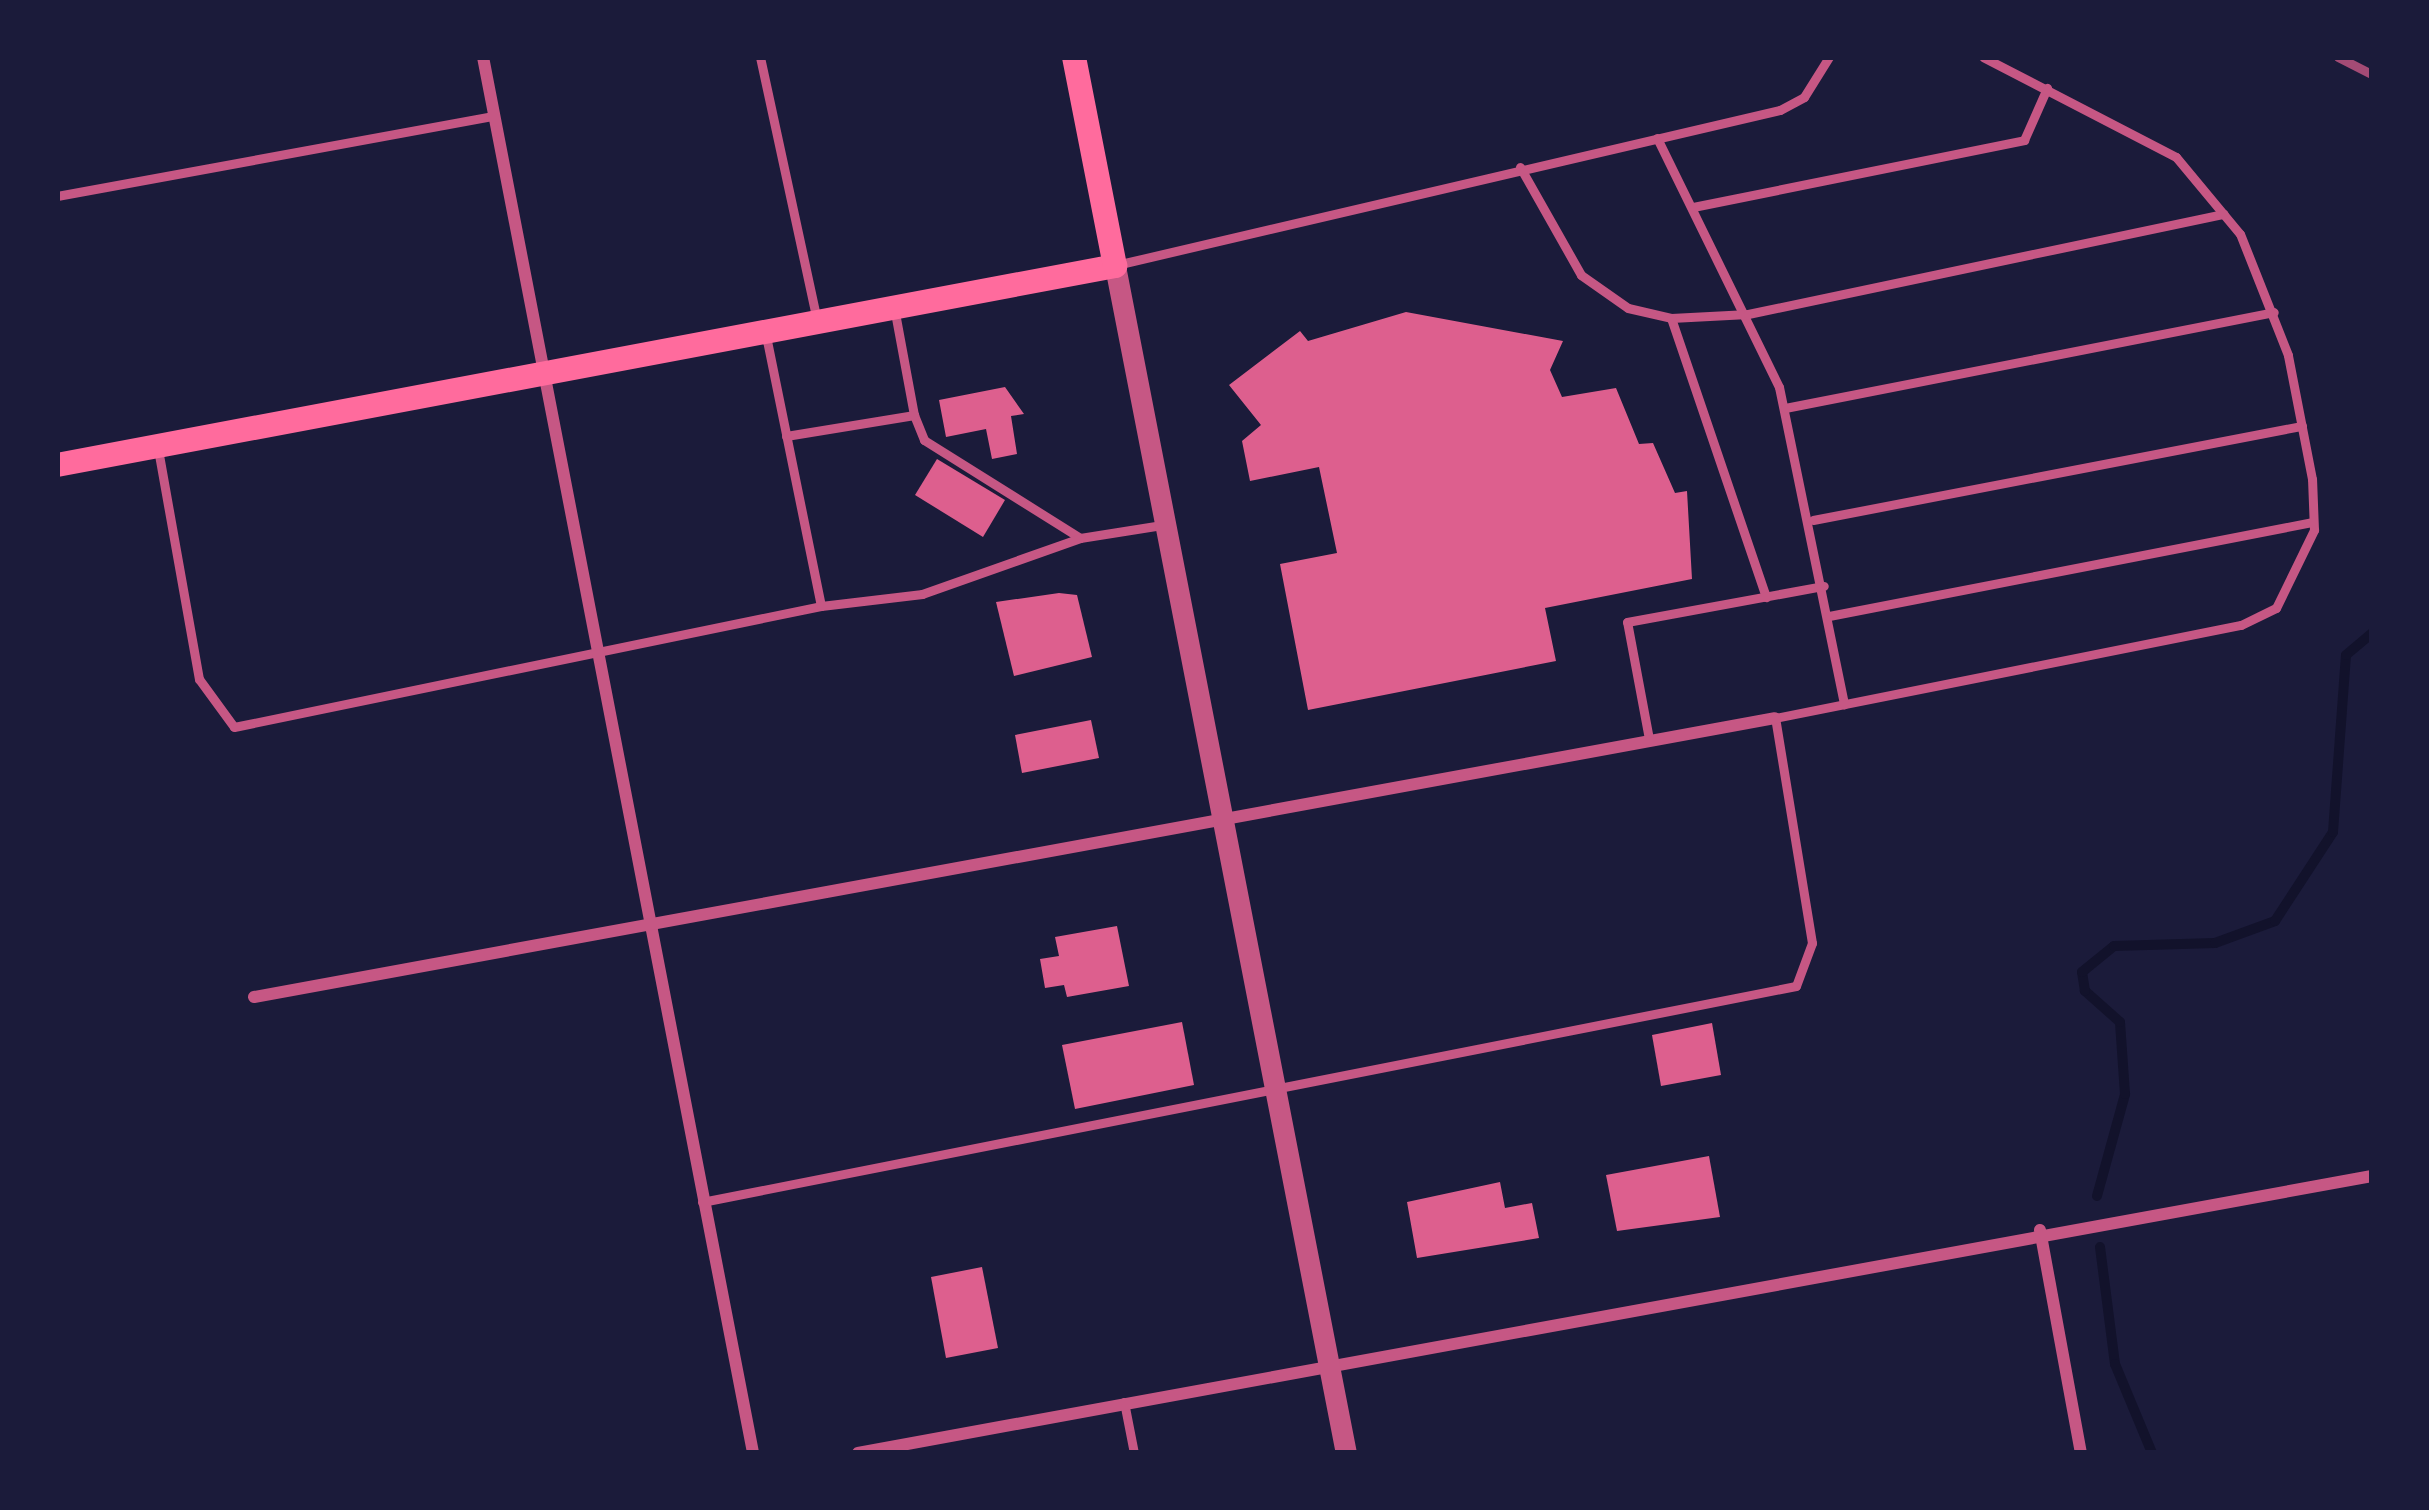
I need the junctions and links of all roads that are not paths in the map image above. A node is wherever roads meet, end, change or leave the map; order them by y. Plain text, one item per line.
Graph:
1 (483, 57) edge
2 (760, 57) edge
3 (1074, 57) edge
4 (1829, 57) edge
5 (1983, 57) edge
6 (2047, 88) junction
7 (495, 116) junction
8 (1657, 137) junction
9 (1520, 167) junction
10 (57, 196) edge
11 (1694, 207) junction
12 (2224, 214) junction
13 (1115, 266) junction
14 (894, 306) junction
15 (2275, 312) junction
16 (1748, 314) junction
17 (1671, 318) junction
18 (817, 320) junction
19 (764, 329) junction
20 (542, 369) junction
21 (1785, 408) junction
22 (914, 415) junction
23 (2302, 426) junction
24 (786, 436) junction
25 (158, 446) junction
26 (57, 465) edge
27 (1814, 520) junction
28 (2313, 522) junction
29 (1168, 524) junction
30 (1081, 538) junction
31 (1825, 586) junction
32 (1766, 597) junction
33 (821, 606) junction
34 (1829, 616) junction
35 (595, 658) junction
36 (1844, 704) junction
37 (1774, 718) junction
38 (1649, 739) junction
39 (1224, 814) junction
40 (646, 927) junction
41 (254, 997) dead end
42 (1276, 1090) junction
43 (2372, 1176) edge
44 (702, 1202) junction
45 (2040, 1231) junction
46 (1329, 1364) junction
47 (1124, 1402) junction
48 (753, 1453) edge
49 (858, 1453) edge
50 (1134, 1453) edge
51 (1346, 1453) edge
52 (2081, 1453) edge

1 - 7 street
2 - 18 lane
3 - 13 main road
4 - 8 lane
5 - 6 lane
6 - 11 lane
6 - 12 lane
7 - 10 lane
7 - 20 street
8 - 9 lane
8 - 11 lane
9 - 13 lane
9 - 17 lane
11 - 16 lane
12 - 15 lane
12 - 16 lane
13 - 14 main road
13 - 29 street
14 - 18 main road
14 - 22 lane
15 - 21 lane
15 - 23 lane
16 - 17 lane
16 - 21 lane
17 - 32 lane
18 - 19 main road
19 - 20 main road
19 - 24 lane
20 - 25 main road
20 - 35 street
21 - 27 lane
22 - 24 lane
22 - 30 lane
23 - 27 lane
23 - 28 lane
24 - 33 lane
25 - 26 main road
25 - 35 lane
27 - 31 lane
28 - 34 lane
28 - 36 lane
29 - 30 lane
29 - 39 street
30 - 33 lane
31 - 32 lane
31 - 34 lane
32 - 38 lane
33 - 35 lane
34 - 36 lane
35 - 40 street
36 - 37 lane
37 - 38 street
37 - 42 lane
38 - 39 street
39 - 40 street
39 - 42 street
40 - 41 street
40 - 44 street
42 - 44 lane
42 - 46 street
43 - 45 street
44 - 48 street
45 - 46 street
45 - 52 street
46 - 47 street
46 - 51 street
47 - 49 street
47 - 50 lane

